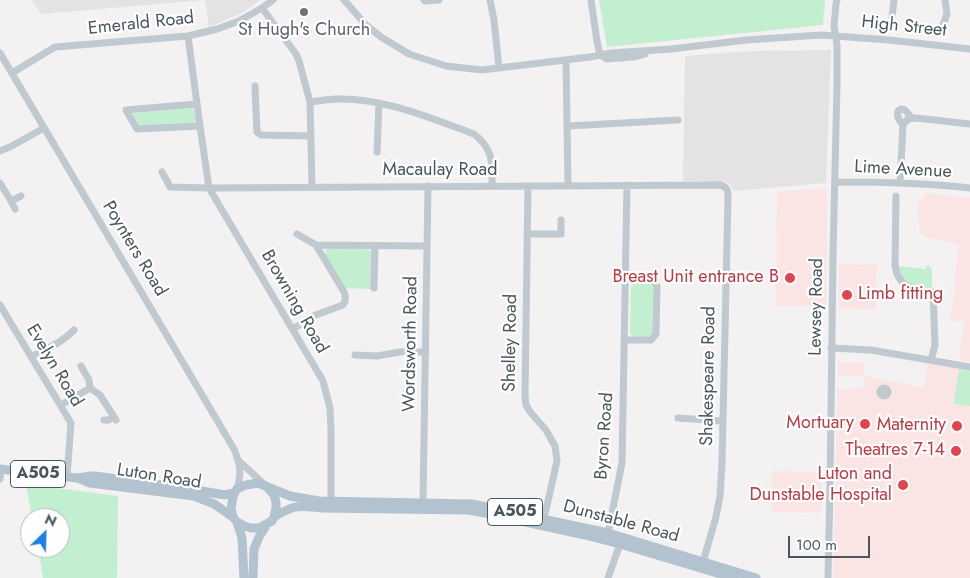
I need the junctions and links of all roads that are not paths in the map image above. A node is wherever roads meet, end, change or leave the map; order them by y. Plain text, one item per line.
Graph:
1 (273, 0) edge
2 (344, 0) edge
3 (424, 0) edge
4 (439, 0) edge
5 (490, 0) edge
6 (591, 0) edge
7 (837, 0) edge
8 (894, 0) edge
9 (945, 0) edge
10 (262, 8) junction
11 (892, 17) dead end
12 (943, 25) dead end
13 (188, 36) junction
14 (836, 36) junction
15 (970, 50) edge
16 (0, 53) edge
17 (600, 55) junction
18 (566, 60) junction
19 (499, 68) junction
20 (12, 73) junction
21 (254, 86) dead end
22 (310, 102) junction
23 (122, 103) dead end
24 (379, 103) junction
25 (197, 104) junction
26 (126, 110) junction
27 (912, 118) junction
28 (678, 120) dead end
29 (970, 124) edge
30 (200, 126) junction
31 (568, 126) junction
32 (903, 126) junction
33 (44, 128) junction
34 (312, 136) junction
35 (0, 151) edge
36 (378, 152) dead end
37 (162, 172) dead end
38 (835, 182) junction
39 (0, 183) edge
40 (900, 183) junction
41 (627, 185) junction
42 (312, 186) junction
43 (428, 186) junction
44 (492, 186) junction
45 (528, 186) junction
46 (568, 186) junction
47 (209, 188) junction
48 (727, 188) joint
49 (970, 188) edge
50 (21, 196) dead end
51 (896, 196) dead end
52 (11, 201) junction
53 (15, 209) dead end
54 (562, 220) dead end
55 (297, 234) dead end
56 (527, 234) junction
57 (316, 245) junction
58 (374, 246) junction
59 (428, 246) junction
60 (626, 279) junction
61 (374, 288) dead end
62 (0, 305) edge
63 (293, 329) junction
64 (74, 330) dead end
65 (625, 340) junction
66 (832, 348) junction
67 (426, 352) junction
68 (354, 355) dead end
69 (31, 357) junction
70 (931, 360) junction
71 (81, 366) dead end
72 (970, 366) edge
73 (90, 388) junction
74 (61, 405) junction
75 (678, 418) dead end
76 (104, 420) dead end
77 (722, 420) junction
78 (239, 460) junction
79 (0, 469) edge
80 (67, 476) junction
81 (0, 478) edge
82 (77, 478) junction
83 (266, 486) junction
84 (236, 490) junction
85 (330, 501) junction
86 (423, 502) junction
87 (274, 517) junction
88 (544, 519) junction
89 (235, 520) junction
90 (266, 524) junction
91 (608, 533) junction
92 (620, 544) junction
93 (703, 562) junction
94 (244, 578) edge
95 (253, 578) edge
96 (608, 578) edge
97 (734, 578) edge
98 (756, 578) edge
99 (828, 578) edge

1 - 10 street, Emerald Road
2 - 19 street, High Street
3 - 4 street
5 - 19 street
6 - 17 street
7 - 14 street, Lewsey Road
8 - 11 street
9 - 12 street
10 - 13 street, Emerald Road
10 - 22 street
13 - 20 street, Emerald Road
13 - 25 street, Browning Road
14 - 15 street, High Street
14 - 17 street, High Street
14 - 38 street, Lewsey Road
16 - 20 street, Poynters Road
17 - 18 street, High Street
18 - 19 street, High Street
18 - 31 street
20 - 33 street, Poynters Road
21 - 34 street
22 - 24 street
22 - 34 street
23 - 26 street
24 - 36 street
24 - 44 street
25 - 26 street
25 - 30 street, Browning Road
26 - 30 street
27 - 29 street
27 - 32 street
27 - 32 street
28 - 31 street
30 - 47 street, Browning Road
31 - 46 street
32 - 40 street
33 - 35 street
33 - 78 street, Poynters Road
34 - 42 street
37 - 47 street, Macaulay Road
38 - 40 street, Lime Avenue
38 - 66 street, Lewsey Road
39 - 52 street
40 - 49 street, Lime Avenue
41 - 46 street, Macaulay Road
41 - 48 street, Macaulay Road
41 - 60 street, Byron Road
42 - 43 street, Macaulay Road
42 - 47 street, Macaulay Road
43 - 44 street, Macaulay Road
43 - 59 street, Wordsworth Road
44 - 45 street, Macaulay Road
45 - 46 street, Macaulay Road
45 - 56 street, Shelley Road
47 - 63 street, Browning Road
48 - 77 street, Shakespeare Road
50 - 52 street
51 - 70 street
52 - 53 street
54 - 56 street
55 - 57 street
56 - 88 street, Shelley Road
57 - 58 street
57 - 63 street
58 - 59 street
58 - 61 street
59 - 67 street, Wordsworth Road
60 - 65 street, Byron Road
60 - 65 street
62 - 69 street, Evelyn Road
63 - 85 street, Browning Road
64 - 69 street
65 - 91 street, Byron Road
66 - 70 street
66 - 99 street, Lewsey Road
67 - 68 street
67 - 86 street, Wordsworth Road
69 - 74 street, Evelyn Road
70 - 72 street
71 - 73 street
73 - 74 street
73 - 76 street
74 - 80 street, Evelyn Road
75 - 77 street
77 - 93 street, Shakespeare Road
78 - 83 street, Poynters Road
78 - 84 street, Poynters Road
79 - 80 main road, Luton Road / A505
79 - 81 street
80 - 82 main road, Luton Road / A505
82 - 84 main road, Luton Road / A505
82 - 89 main road, Luton Road / A505
83 - 84 main road, A505
83 - 85 main road, Dunstable Road / A505
83 - 87 main road
84 - 89 main road
85 - 86 main road, Dunstable Road / A505
86 - 88 main road, Dunstable Road / A505
87 - 90 main road, A505
87 - 92 main road, Dunstable Road / A505
88 - 91 main road, Dunstable Road / A505
89 - 90 main road, A505
89 - 94 main road
90 - 95 main road
91 - 93 main road, Dunstable Road / A505
92 - 96 street
92 - 97 main road, Dunstable Road / A505
93 - 98 main road, Dunstable Road / A505

